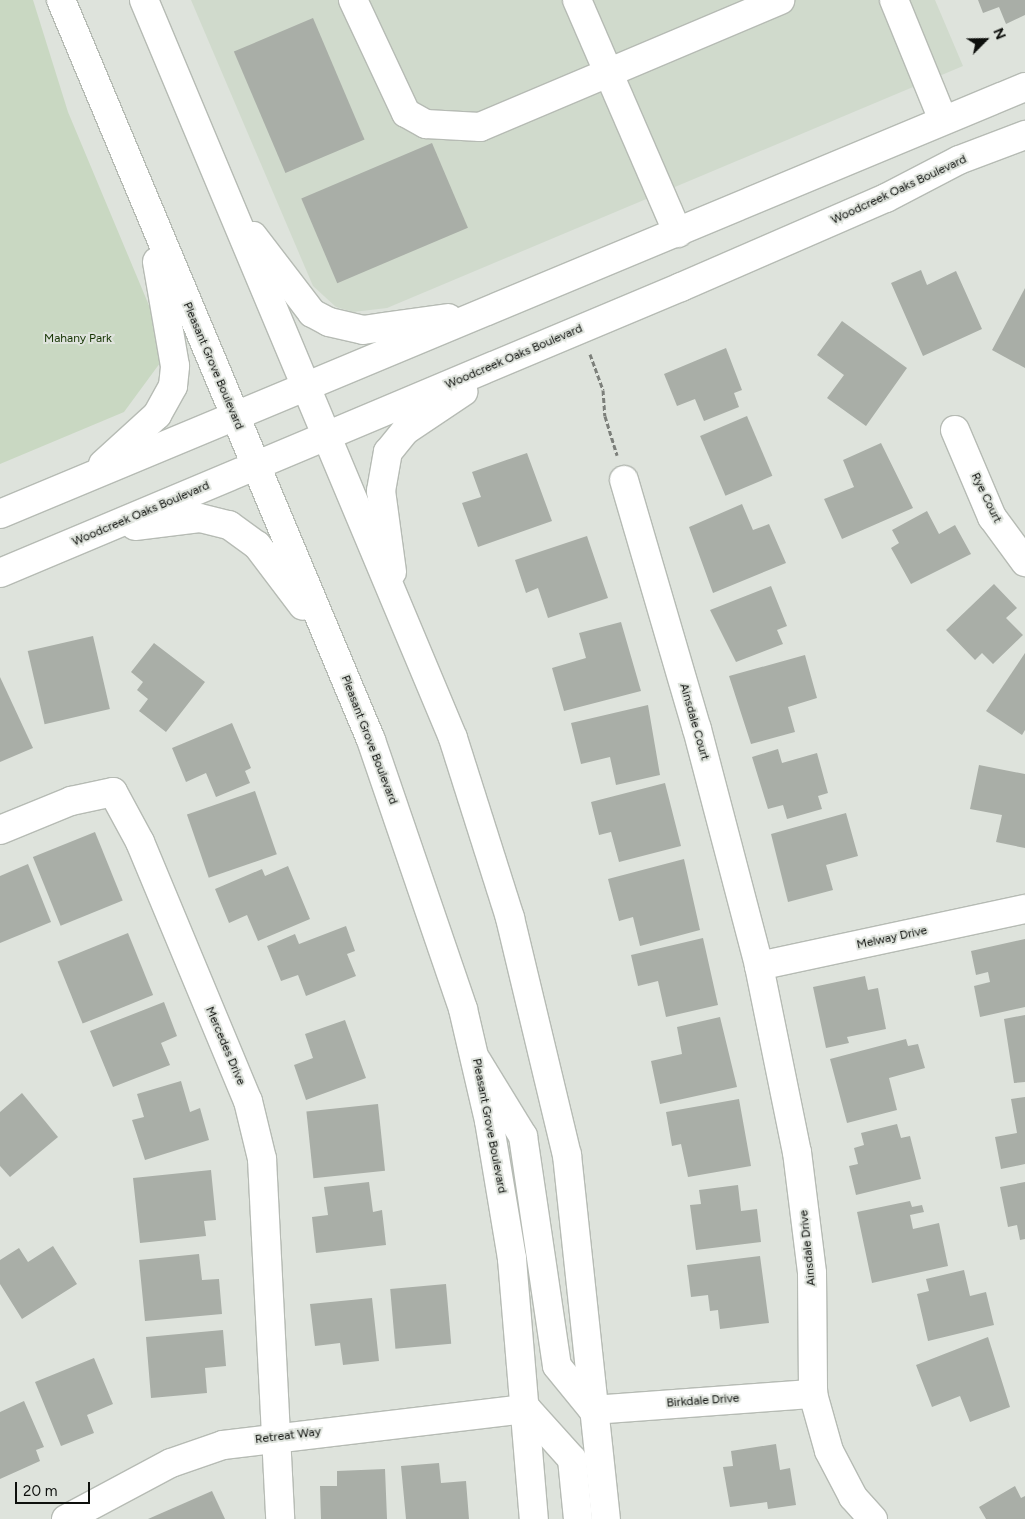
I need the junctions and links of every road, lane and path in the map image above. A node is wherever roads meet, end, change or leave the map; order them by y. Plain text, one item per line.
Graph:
1 (61, 0) edge
2 (144, 0) edge
3 (353, 0) edge
4 (577, 0) edge
5 (780, 0) edge
6 (894, 0) edge
7 (608, 73) junction
8 (1025, 87) edge
9 (943, 120) junction
10 (1025, 135) edge
11 (959, 160) junction
12 (230, 206) junction
13 (148, 214) junction
14 (678, 233) junction
15 (487, 312) junction
16 (580, 330) junction
17 (511, 359) junction
18 (306, 387) junction
19 (234, 417) junction
20 (955, 430) dead end
21 (326, 436) junction
22 (255, 466) junction
23 (89, 477) junction
24 (624, 480) joint
25 (0, 514) edge
26 (108, 528) junction
27 (1025, 562) edge
28 (0, 573) edge
29 (394, 599) junction
30 (331, 644) junction
31 (0, 830) edge
32 (1025, 909) edge
33 (759, 966) junction
34 (476, 1061) junction
35 (813, 1394) junction
36 (527, 1409) junction
37 (593, 1410) junction
38 (275, 1436) junction
39 (66, 1519) edge
40 (280, 1519) edge
41 (534, 1519) edge
42 (578, 1519) edge
43 (606, 1519) edge
44 (873, 1519) edge

1 - 13 main road, Pleasant Grove Boulevard
2 - 12 main road
3 - 7 main road
4 - 7 main road
5 - 7 main road
6 - 9 main road
7 - 14 main road
8 - 9 main road
9 - 11 main road
9 - 14 main road
10 - 11 main road, Woodcreek Oaks Boulevard
11 - 16 main road, Woodcreek Oaks Boulevard
12 - 15 main road
12 - 18 main road
13 - 19 main road, Pleasant Grove Boulevard
13 - 23 main road
14 - 15 main road
15 - 18 main road
16 - 17 main road, Woodcreek Oaks Boulevard
16 - 24 path
17 - 21 main road, Woodcreek Oaks Boulevard
17 - 29 main road
18 - 19 main road
18 - 21 main road
19 - 22 main road, Pleasant Grove Boulevard
19 - 23 main road
20 - 27 main road, Rye Court
21 - 22 main road, Woodcreek Oaks Boulevard
21 - 29 main road
22 - 26 main road, Woodcreek Oaks Boulevard
22 - 30 main road, Pleasant Grove Boulevard
23 - 25 main road
24 - 33 main road, Ainsdale Court
26 - 28 main road, Woodcreek Oaks Boulevard
26 - 30 main road
29 - 37 main road
30 - 34 main road, Pleasant Grove Boulevard
31 - 38 main road, Mercedes Drive
32 - 33 main road, Melway Drive
33 - 35 main road, Ainsdale Drive
34 - 36 main road, Pleasant Grove Boulevard
34 - 37 main road
35 - 37 main road, Birkdale Drive
35 - 44 main road, Ainsdale Drive
36 - 38 main road, Retreat Way
36 - 41 main road, Pleasant Grove Boulevard
36 - 42 main road
37 - 43 main road
38 - 39 main road, Retreat Way
38 - 40 main road

